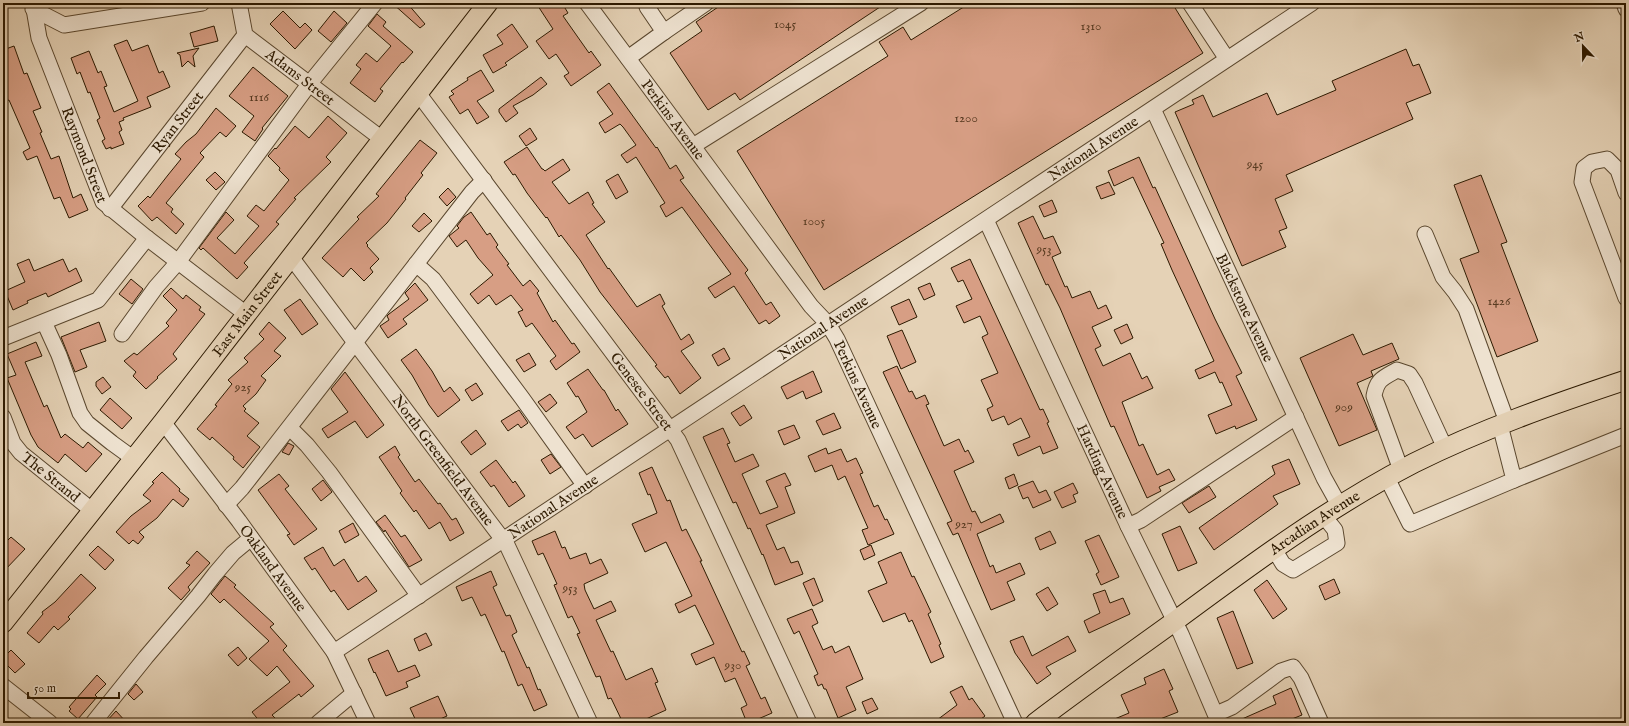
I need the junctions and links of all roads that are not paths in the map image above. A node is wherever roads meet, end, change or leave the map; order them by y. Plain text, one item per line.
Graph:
1 (202, 3) edge
2 (239, 3) edge
3 (375, 3) edge
4 (488, 3) edge
5 (587, 3) edge
6 (706, 3) edge
7 (921, 3) edge
8 (1190, 3) edge
9 (1312, 3) edge
10 (1624, 3) edge
11 (648, 4) edge
12 (33, 6) edge
13 (1626, 8) edge
14 (664, 32) junction
15 (245, 35) junction
16 (628, 58) junction
17 (1227, 59) junction
18 (310, 83) junction
19 (418, 93) junction
20 (1153, 109) junction
21 (382, 139) junction
22 (693, 146) junction
23 (484, 180) junction
24 (1626, 193) edge
25 (110, 209) junction
26 (986, 220) junction
27 (1425, 234) dead end
28 (147, 238) junction
29 (291, 256) junction
30 (178, 262) junction
31 (416, 264) junction
32 (1626, 298) edge
33 (246, 314) junction
34 (44, 322) junction
35 (828, 324) junction
36 (122, 334) dead end
37 (3, 338) edge
38 (356, 342) junction
39 (1626, 380) edge
40 (3, 417) edge
41 (1296, 417) junction
42 (163, 422) junction
43 (1504, 423) junction
44 (290, 428) junction
45 (670, 429) junction
46 (1626, 435) edge
47 (1445, 448) junction
48 (134, 459) junction
49 (1394, 474) junction
50 (1514, 480) junction
51 (584, 486) junction
52 (226, 505) junction
53 (1339, 505) junction
54 (93, 512) junction
55 (1323, 515) junction
56 (1128, 526) junction
57 (251, 538) junction
58 (504, 540) junction
59 (1274, 549) junction
60 (419, 596) junction
61 (1174, 621) junction
62 (3, 623) edge
63 (334, 652) junction
64 (3, 686) edge
65 (354, 693) junction
66 (1216, 720) edge
67 (50, 723) edge
68 (93, 723) edge
69 (318, 723) edge
70 (368, 723) edge
71 (590, 723) edge
72 (809, 723) edge
73 (1015, 723) edge
74 (1035, 723) edge
75 (1321, 723) edge

1 - 12 street
2 - 15 street
3 - 18 street
4 - 19 main road, East Main Street
5 - 16 street, Perkins Avenue
6 - 14 street
7 - 22 street
8 - 17 street
9 - 17 street, National Avenue
10 - 13 street
11 - 14 street
12 - 25 street, Raymond Street
14 - 16 street
15 - 18 street, Adams Street
15 - 25 street, Ryan Street
16 - 22 street, Perkins Avenue
17 - 20 street, National Avenue
18 - 21 street, Adams Street
18 - 30 street
19 - 21 main road, East Main Street
19 - 23 street, Genesee Street
20 - 26 street, National Avenue
20 - 41 street, Blackstone Avenue
21 - 29 main road, East Main Street
22 - 35 street, Perkins Avenue
23 - 31 street
23 - 45 street, Genesee Street
24 - 32 street
25 - 28 street, Raymond Street
26 - 35 street, National Avenue
26 - 56 street, Harding Avenue
27 - 43 street
28 - 30 street, Raymond Street
28 - 34 street
29 - 33 main road, East Main Street
29 - 38 street, North Greenfield Avenue
30 - 33 street, Raymond Street
30 - 36 street
31 - 38 street
31 - 51 street
33 - 42 main road, East Main Street
34 - 37 street
34 - 48 street
35 - 45 street, National Avenue
35 - 73 street, Perkins Avenue
38 - 44 street
38 - 58 street, North Greenfield Avenue
39 - 43 main road, Arcadian Avenue
40 - 54 street, The Strand
41 - 53 street, Blackstone Avenue
41 - 56 street
42 - 48 main road, East Main Street
42 - 52 street, Oakland Avenue
43 - 47 main road, Arcadian Avenue
43 - 50 street
44 - 52 street
44 - 60 street
45 - 51 street, National Avenue
45 - 72 street, Genesee Street
46 - 50 street
47 - 49 main road, Arcadian Avenue
47 - 49 street
48 - 54 main road, East Main Street
49 - 50 street
49 - 53 main road, Arcadian Avenue
51 - 58 street, National Avenue
52 - 57 street, Oakland Avenue
53 - 55 main road, Arcadian Avenue
54 - 62 main road, East Main Street
55 - 59 main road, Arcadian Avenue
55 - 59 street
56 - 61 street, Harding Avenue
57 - 63 street, Oakland Avenue
57 - 68 street
58 - 60 street, National Avenue
58 - 71 street, North Greenfield Avenue
59 - 61 main road, Arcadian Avenue
60 - 63 street, National Avenue
61 - 66 street, Harding Avenue
61 - 74 main road, Arcadian Avenue
63 - 65 street, Oakland Avenue
64 - 67 street
65 - 69 street
65 - 70 street, Oakland Avenue
66 - 75 street

